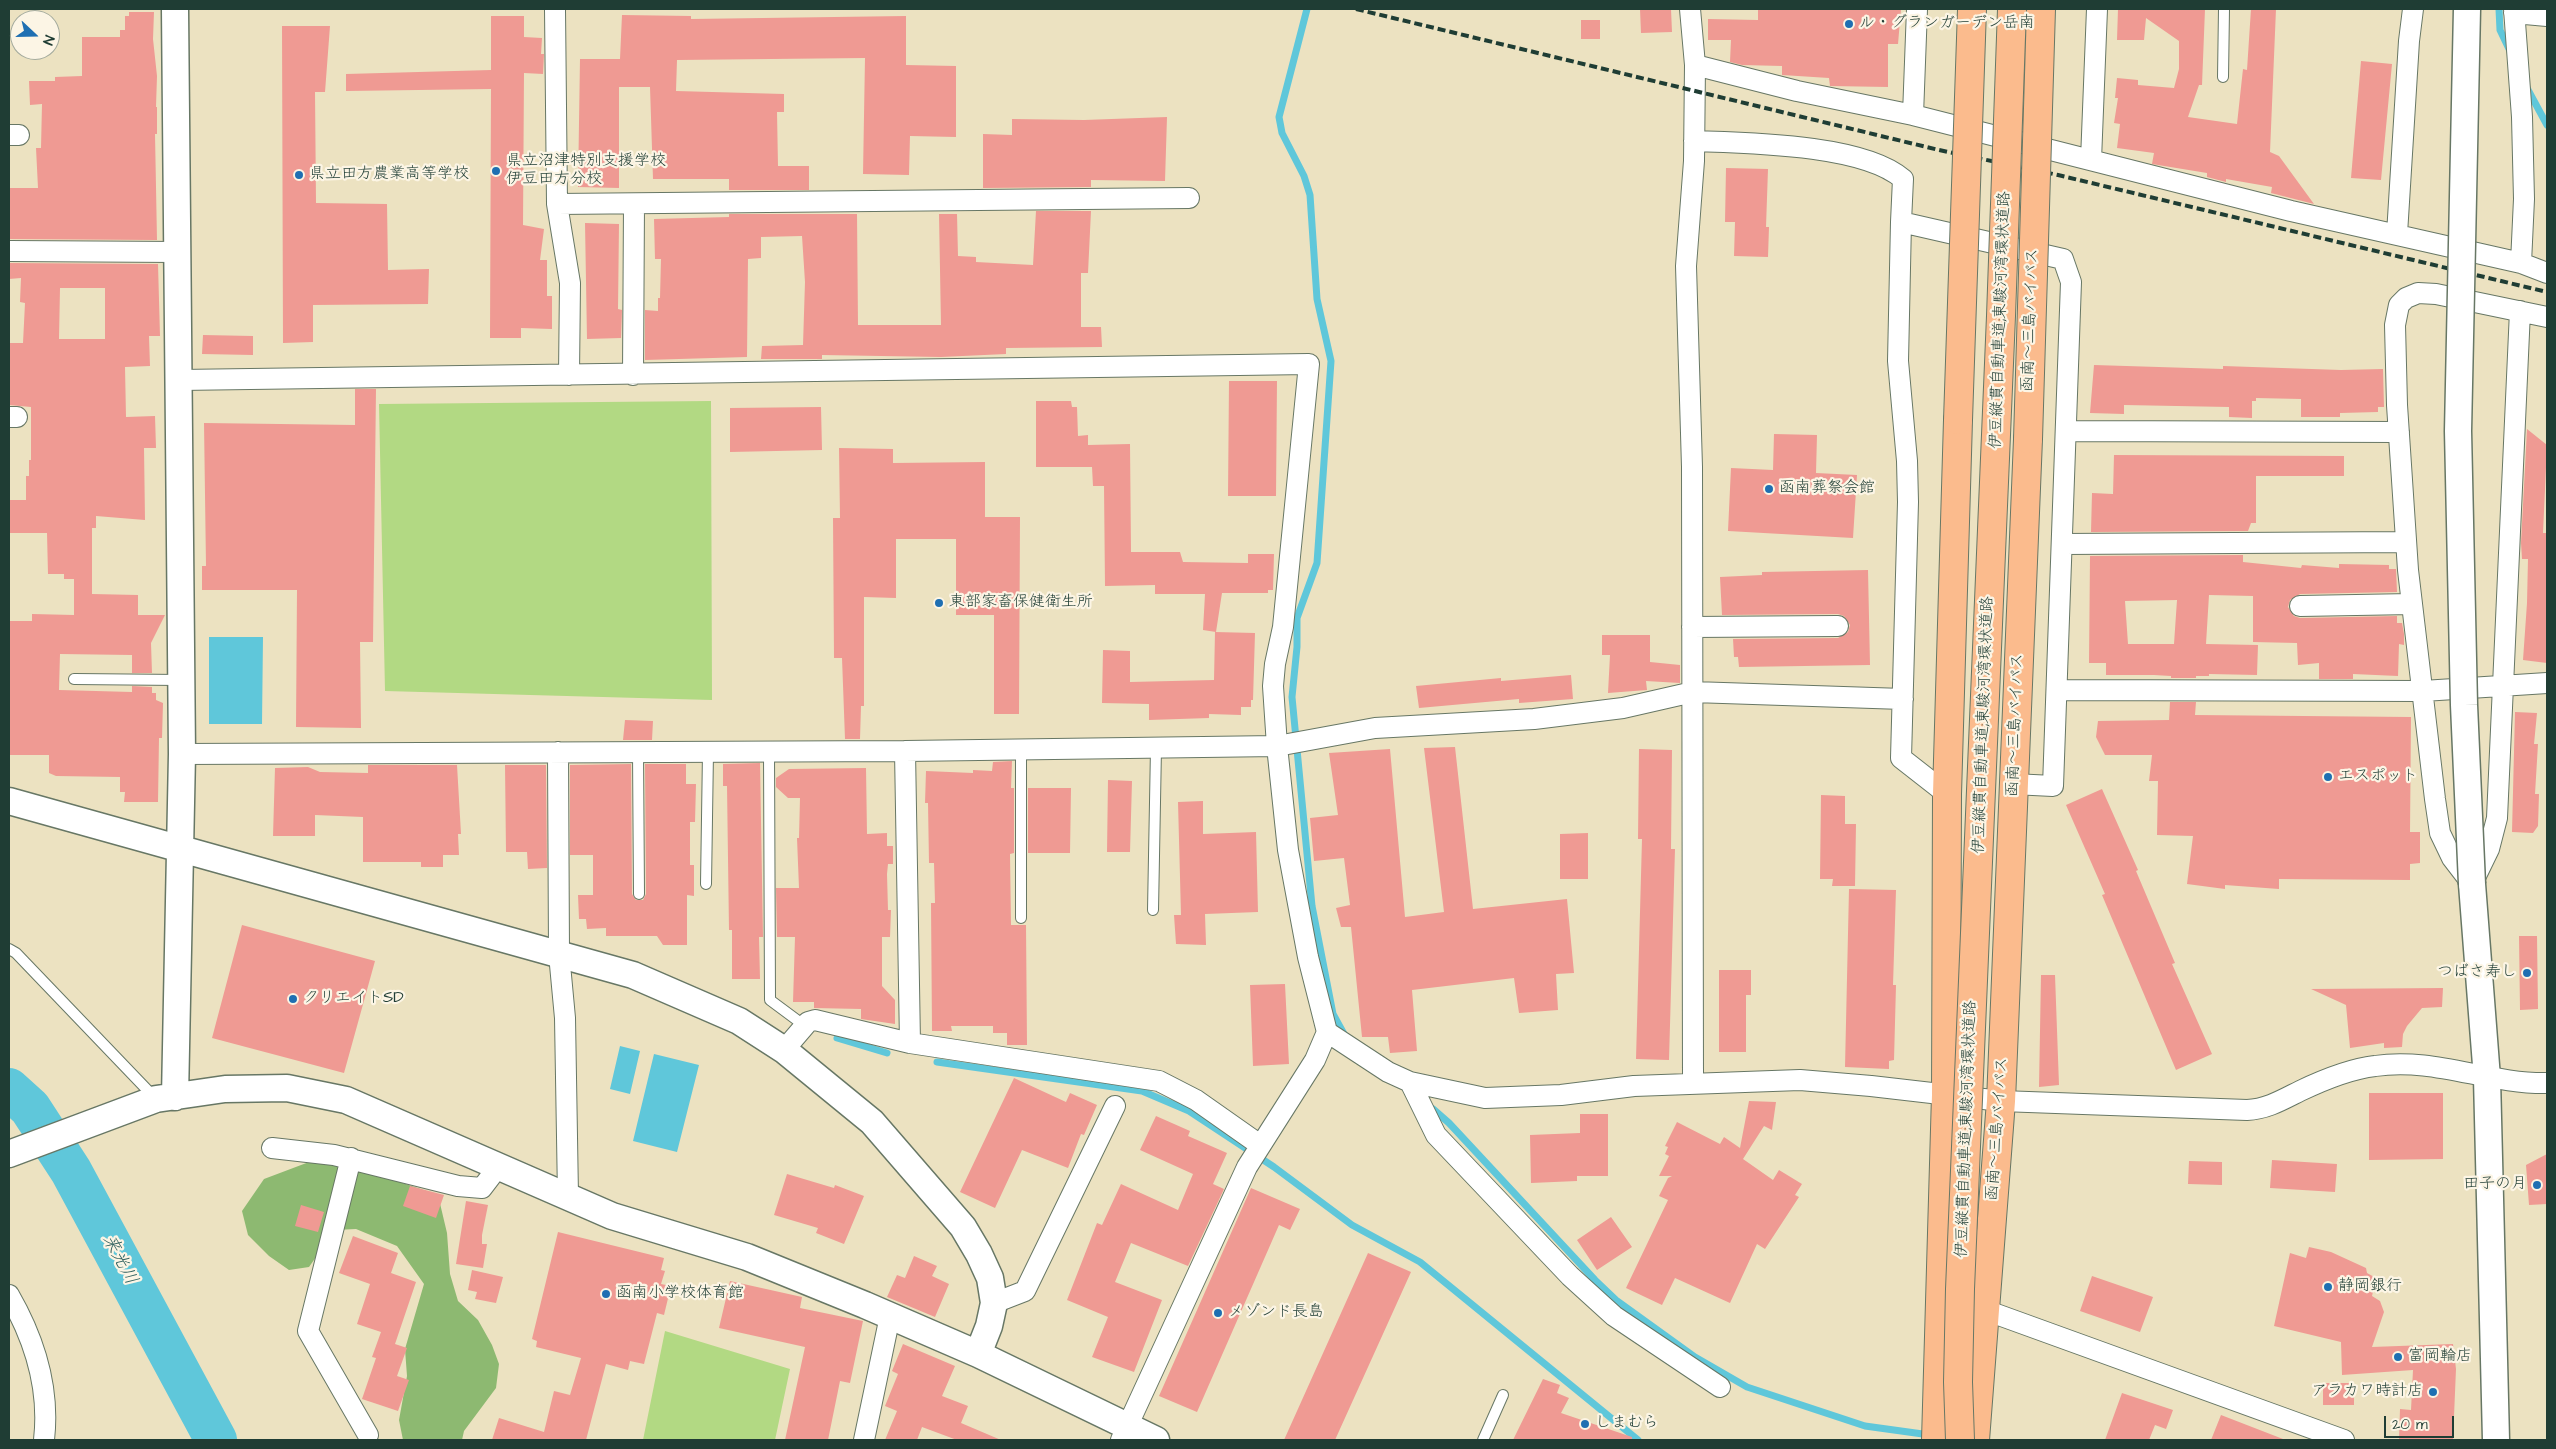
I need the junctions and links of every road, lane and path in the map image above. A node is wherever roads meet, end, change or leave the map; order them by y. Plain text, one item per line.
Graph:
1 (175, 9) edge
2 (555, 9) edge
3 (1690, 9) edge
4 (1917, 9) edge
5 (1972, 9) edge
6 (2012, 9) edge
7 (2041, 9) edge
8 (2097, 9) edge
9 (2224, 9) edge
10 (2413, 9) edge
11 (2467, 9) edge
12 (2514, 11) edge
13 (2547, 16) edge
14 (1695, 65) junction
15 (2223, 77) dead end
16 (1912, 116) junction
17 (1694, 141) junction
18 (2091, 160) junction
19 (1189, 198) dead end
20 (557, 204) junction
21 (634, 204) junction
22 (1901, 222) junction
23 (2397, 234) junction
24 (9, 251) edge
25 (178, 252) junction
26 (2521, 263) junction
27 (2547, 273) edge
28 (2520, 311) junction
29 (2547, 317) edge
30 (633, 375) junction
31 (570, 376) junction
32 (180, 380) junction
33 (2068, 431) junction
34 (2399, 432) junction
35 (2406, 542) junction
36 (2063, 544) junction
37 (2412, 604) junction
38 (2300, 606) dead end
39 (1838, 626) dead end
40 (1692, 628) junction
41 (74, 680) dead end
42 (182, 680) junction
43 (2547, 683) edge
44 (2502, 685) junction
45 (2057, 690) junction
46 (1693, 692) junction
47 (2423, 692) junction
48 (1903, 699) junction
49 (1277, 746) junction
50 (1156, 748) junction
51 (1021, 750) junction
52 (906, 751) junction
53 (558, 752) junction
54 (638, 752) junction
55 (708, 752) junction
56 (769, 752) junction
57 (182, 754) junction
58 (2013, 784) junction
59 (1947, 794) junction
60 (9, 801) edge
61 (180, 850) junction
62 (706, 884) dead end
63 (2472, 884) junction
64 (639, 894) dead end
65 (1153, 910) dead end
66 (1021, 918) dead end
67 (9, 949) edge
68 (559, 954) junction
69 (805, 1026) junction
70 (1327, 1032) junction
71 (910, 1043) junction
72 (784, 1050) junction
73 (2487, 1078) junction
74 (1410, 1082) junction
75 (2547, 1083) edge
76 (1693, 1084) junction
77 (1946, 1094) junction
78 (165, 1098) junction
79 (2001, 1101) junction
80 (1115, 1106) dead end
81 (1260, 1145) junction
82 (272, 1148) dead end
83 (9, 1154) edge
84 (350, 1158) junction
85 (498, 1167) junction
86 (568, 1196) junction
87 (9, 1295) edge
88 (994, 1303) junction
89 (1985, 1310) junction
90 (890, 1316) junction
91 (978, 1354) junction
92 (1720, 1387) dead end
93 (1503, 1396) dead end
94 (1125, 1433) edge
95 (368, 1435) dead end
96 (44, 1440) edge
97 (864, 1440) edge
98 (1156, 1440) edge
99 (1484, 1440) edge
100 (1936, 1440) edge
101 (1960, 1440) edge
102 (1976, 1440) edge
103 (2344, 1440) edge
104 (2496, 1440) edge

1 - 25 street
2 - 20 street
3 - 14 street
4 - 16 street
5 - 59 highway, bridge
6 - 101 highway, 伊豆縦貫自動車道;東駿河湾環状道路, bridge
7 - 58 highway, 函南～三島バイパス, bridge
8 - 18 street
9 - 15 lane
10 - 23 street
11 - 63 street, bridge
12 - 13 street
12 - 26 street
14 - 16 street
14 - 17 street
16 - 18 street
17 - 22 street
17 - 40 street
18 - 23 street
19 - 21 street
20 - 21 street
20 - 31 street
21 - 30 street
22 - 33 street
22 - 48 street
23 - 26 street
24 - 25 street
25 - 32 street
26 - 27 street
28 - 29 street
28 - 34 street
28 - 44 street
30 - 31 street
30 - 49 street
31 - 32 street
32 - 42 street
33 - 34 street
33 - 36 street
34 - 35 street
35 - 36 street
35 - 37 street
36 - 45 street
37 - 38 street
37 - 47 street
39 - 40 street
40 - 46 street
41 - 42 lane
42 - 57 street
43 - 44 street
44 - 47 street
44 - 63 street
45 - 47 street
45 - 58 street
46 - 48 street
46 - 49 street
46 - 76 street
47 - 63 street
48 - 59 street
49 - 50 street
49 - 70 street
50 - 51 street
50 - 65 lane
51 - 52 street
51 - 66 lane
52 - 56 street
52 - 71 street
53 - 54 street
53 - 57 street
53 - 68 street
54 - 55 street
54 - 64 lane
55 - 56 street
55 - 62 lane
56 - 69 lane
57 - 61 street
58 - 79 highway, 函南～三島バイパス
59 - 77 highway
60 - 61 street
61 - 68 street
61 - 78 street
63 - 73 street
67 - 78 lane
68 - 72 street
68 - 86 street
69 - 71 street
69 - 72 street
70 - 74 street
70 - 81 street
71 - 81 street
72 - 88 street
73 - 75 street
73 - 79 street
73 - 104 street
74 - 76 street
74 - 92 street
76 - 77 street
77 - 79 street
77 - 100 highway
78 - 83 street
78 - 85 street
79 - 89 highway, 函南～三島バイパス
80 - 88 street
81 - 94 street
82 - 84 street
84 - 85 street
84 - 95 street
85 - 86 street
86 - 90 street
87 - 96 street
88 - 91 street
89 - 102 highway, 函南～三島バイパス
89 - 103 street
90 - 91 street
90 - 97 street
91 - 94 street
93 - 99 lane
94 - 98 street

